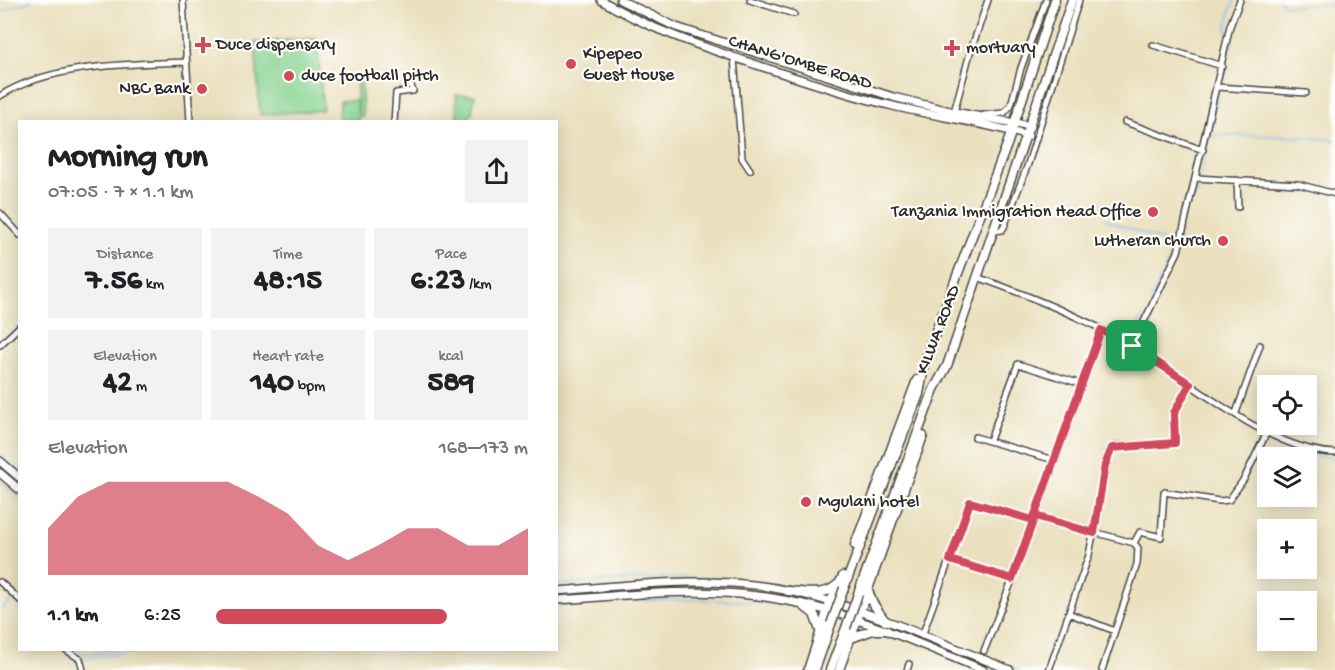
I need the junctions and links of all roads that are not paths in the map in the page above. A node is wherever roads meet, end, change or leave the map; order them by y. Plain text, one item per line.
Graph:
1 (183, 0) edge
2 (601, 0) edge
3 (620, 0) edge
4 (750, 0) edge
5 (988, 0) edge
6 (1046, 0) edge
7 (1055, 0) edge
8 (1072, 0) edge
9 (1079, 0) edge
10 (1240, 0) edge
11 (794, 14) dead end
12 (1153, 45) dead end
13 (734, 58) junction
14 (186, 62) junction
15 (1222, 66) junction
16 (408, 78) dead end
17 (1218, 87) junction
18 (1306, 93) dead end
19 (0, 96) edge
20 (1019, 110) junction
21 (954, 112) junction
22 (978, 116) junction
23 (190, 120) edge
24 (394, 120) edge
25 (1125, 122) dead end
26 (998, 123) junction
27 (1031, 126) junction
28 (1014, 127) junction
29 (1028, 136) junction
30 (1008, 142) junction
31 (1203, 150) junction
32 (750, 170) dead end
33 (1196, 178) junction
34 (1237, 180) junction
35 (1335, 194) edge
36 (1238, 207) dead end
37 (0, 213) edge
38 (994, 231) junction
39 (18, 234) edge
40 (977, 277) junction
41 (18, 328) edge
42 (1101, 330) junction
43 (0, 345) edge
44 (1260, 345) dead end
45 (1132, 346) junction
46 (947, 366) junction
47 (1081, 384) junction
48 (1190, 384) junction
49 (1236, 413) junction
50 (1257, 426) edge
51 (1266, 435) edge
52 (1274, 435) edge
53 (975, 437) dead end
54 (990, 440) junction
55 (1335, 453) edge
56 (1054, 460) junction
57 (0, 461) edge
58 (0, 473) edge
59 (18, 476) edge
60 (18, 488) edge
61 (1034, 518) junction
62 (1094, 533) junction
63 (1134, 543) junction
64 (950, 560) junction
65 (1012, 579) junction
66 (0, 582) edge
67 (843, 583) junction
68 (868, 589) junction
69 (558, 591) edge
70 (788, 591) junction
71 (18, 598) edge
72 (558, 600) edge
73 (801, 604) junction
74 (829, 607) junction
75 (1068, 613) junction
76 (859, 616) junction
77 (886, 626) junction
78 (821, 631) junction
79 (1115, 631) junction
80 (922, 636) junction
81 (851, 638) junction
82 (68, 651) edge
83 (984, 651) dead end
84 (83, 670) edge
85 (808, 670) edge
86 (814, 670) edge
87 (830, 670) edge
88 (838, 670) edge
89 (983, 670) edge
90 (1010, 670) edge
91 (1049, 670) edge
92 (1102, 670) edge

1 - 14 street
2 - 13 main road, CHANG'OMBE ROAD
3 - 21 main road, CHANG'OMBE ROAD
4 - 11 street
5 - 21 street
6 - 22 street
7 - 20 highway, KILWA ROAD
8 - 27 highway, KILWA ROAD
9 - 38 street
10 - 15 street
12 - 15 street
13 - 26 main road, CHANG'OMBE ROAD
13 - 32 street
14 - 19 street
14 - 23 street
15 - 17 street
16 - 24 street
17 - 18 street
17 - 31 street
20 - 26 main road
20 - 28 highway, KILWA ROAD
21 - 22 main road, CHANG'OMBE ROAD
22 - 26 main road, CHANG'OMBE ROAD
25 - 31 street
26 - 28 main road, CHANG'OMBE ROAD
26 - 30 main road
27 - 28 main road, CHANG'OMBE ROAD
27 - 29 highway, KILWA ROAD
28 - 29 main road, CHANG'OMBE ROAD
28 - 30 highway, KILWA ROAD
29 - 38 highway, KILWA ROAD
30 - 67 highway, KILWA ROAD
31 - 33 street
33 - 34 street
33 - 45 street
34 - 35 street
34 - 36 street
37 - 39 street
38 - 40 highway, KILWA ROAD
40 - 42 street
40 - 46 highway, KILWA ROAD
41 - 43 street
42 - 45 street
42 - 47 street
44 - 49 street
45 - 48 street
46 - 68 highway
46 - 87 highway, KILWA ROAD, bridge
47 - 54 street
47 - 56 street
48 - 49 street
48 - 62 street
49 - 50 street
51 - 63 street
52 - 55 street
53 - 54 street
54 - 56 street
56 - 61 street
57 - 59 main road
58 - 60 main road
61 - 62 street
61 - 64 street
61 - 65 street
62 - 63 street
62 - 75 street
63 - 79 street
64 - 65 street
64 - 80 street
65 - 83 street
66 - 71 street
67 - 70 highway
67 - 74 highway
67 - 86 highway, KILWA ROAD, bridge
68 - 76 highway
68 - 77 highway
69 - 70 main road
70 - 74 main road
72 - 73 main road
73 - 74 main road
73 - 78 highway
74 - 76 main road
74 - 78 highway
75 - 79 street
75 - 91 street
76 - 77 main road
76 - 81 highway
77 - 80 main road
77 - 81 highway
77 - 89 main road
78 - 85 highway
79 - 92 street
80 - 90 main road
81 - 88 highway
82 - 84 street

